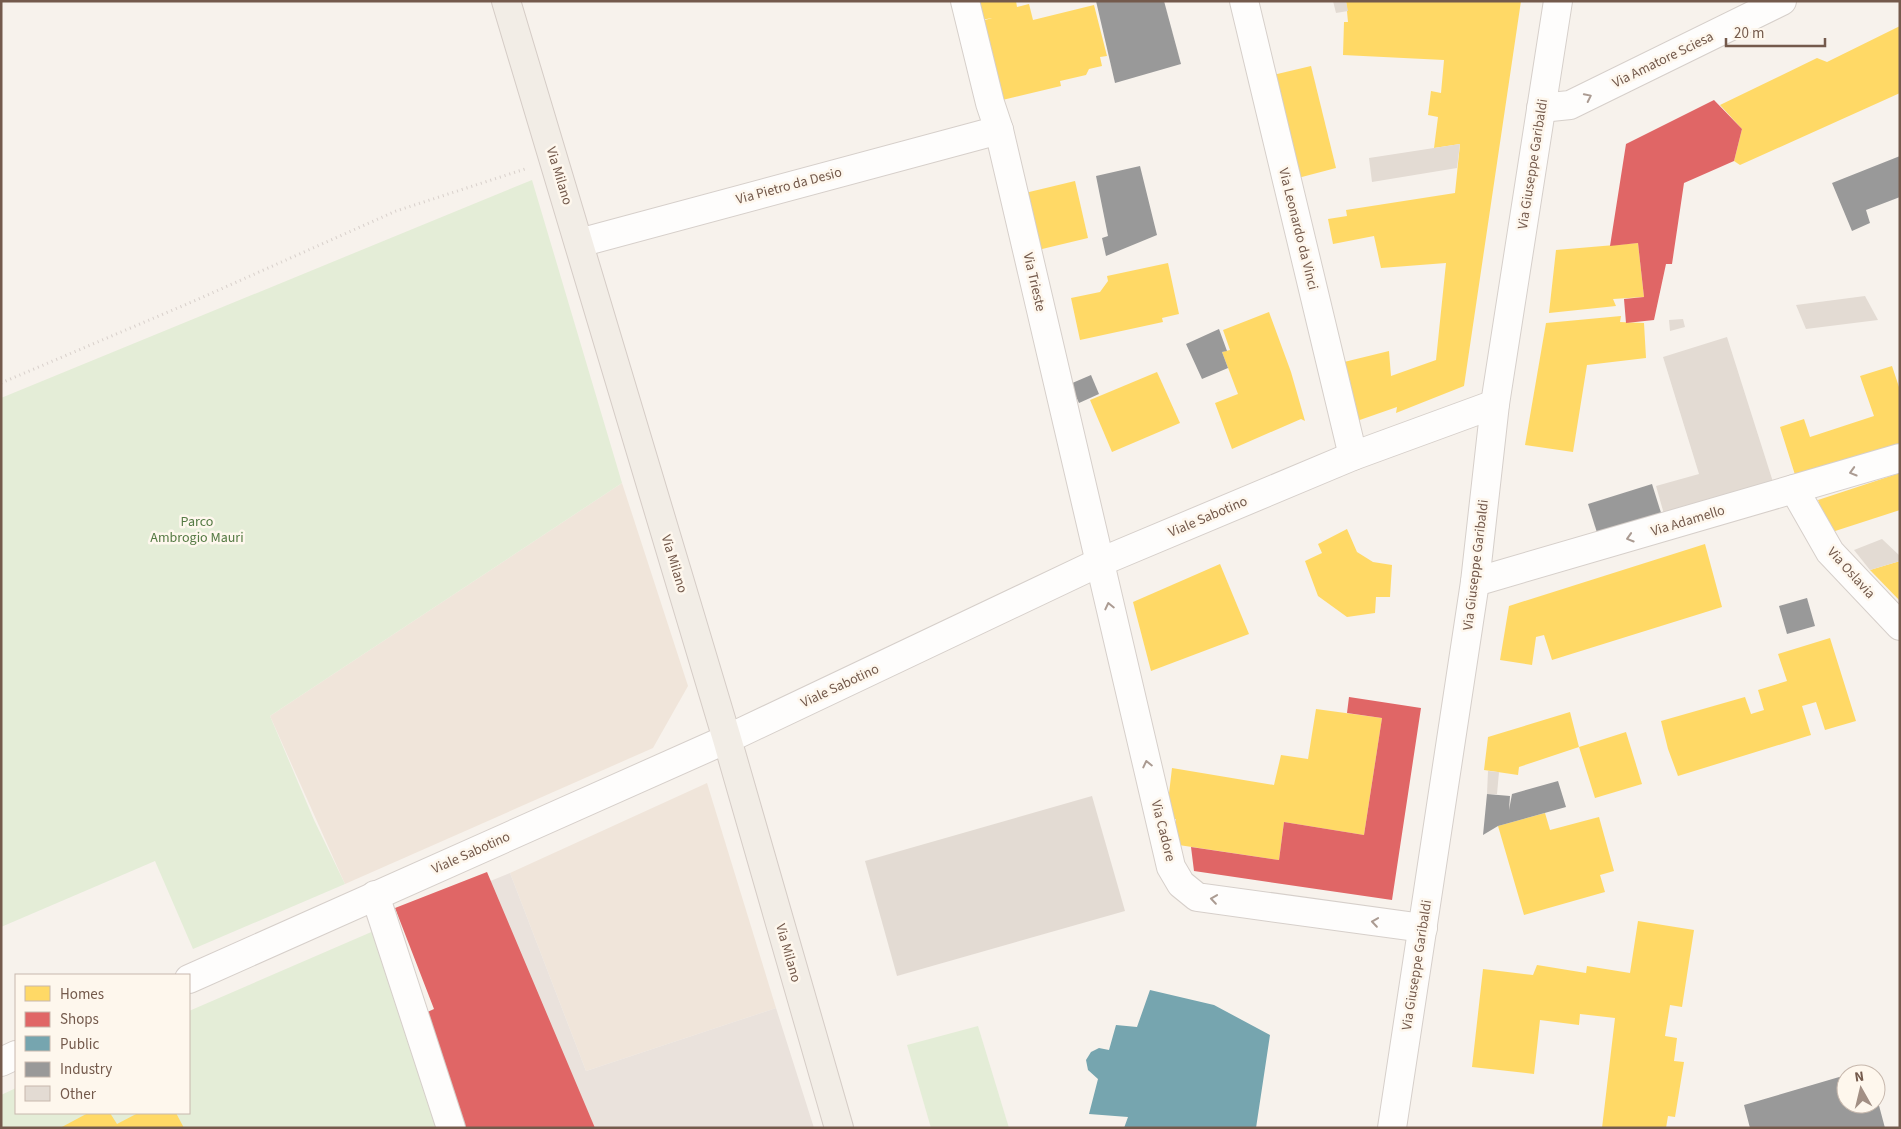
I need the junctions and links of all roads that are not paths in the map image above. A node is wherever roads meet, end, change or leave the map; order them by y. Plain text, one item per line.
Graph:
1 (506, 1) edge
2 (965, 1) edge
3 (1244, 1) edge
4 (1558, 1) edge
5 (1782, 1) edge
6 (1541, 108) junction
7 (999, 130) junction
8 (579, 243) junction
9 (1495, 404) junction
10 (1353, 456) junction
11 (1900, 458) edge
12 (1794, 489) junction
13 (1098, 563) junction
14 (1475, 582) junction
15 (1900, 626) edge
16 (726, 740) junction
17 (375, 895) junction
18 (1423, 928) junction
19 (190, 979) edge
20 (15, 1055) edge
21 (1, 1062) edge
22 (452, 1128) edge
23 (839, 1128) edge
24 (1392, 1128) edge

1 - 8 main road, Via Milano
2 - 7 street, Via Trieste
3 - 10 street, Via Leonardo da Vinci
4 - 6 street, Via Giuseppe Garibaldi
6 -> 5 street, Via Amatore Sciesa
6 - 9 street, Via Giuseppe Garibaldi
7 - 8 street, Via Pietro da Desio
7 - 13 street, Via Trieste
8 - 16 main road, Via Milano
9 - 10 street, Viale Sabotino
9 - 14 street, Via Giuseppe Garibaldi
10 - 13 street, Viale Sabotino
11 -> 12 street, Via Adamello
12 -> 14 street, Via Adamello
12 - 15 street, Via Oslavia
13 - 16 street, Viale Sabotino
18 -> 13 street, Via Cadore
14 - 18 street, Via Giuseppe Garibaldi
16 - 17 street, Viale Sabotino
16 - 23 main road, Via Milano
17 - 19 street, Viale Sabotino
17 - 22 street
18 - 24 street, Via Giuseppe Garibaldi
20 - 21 street

